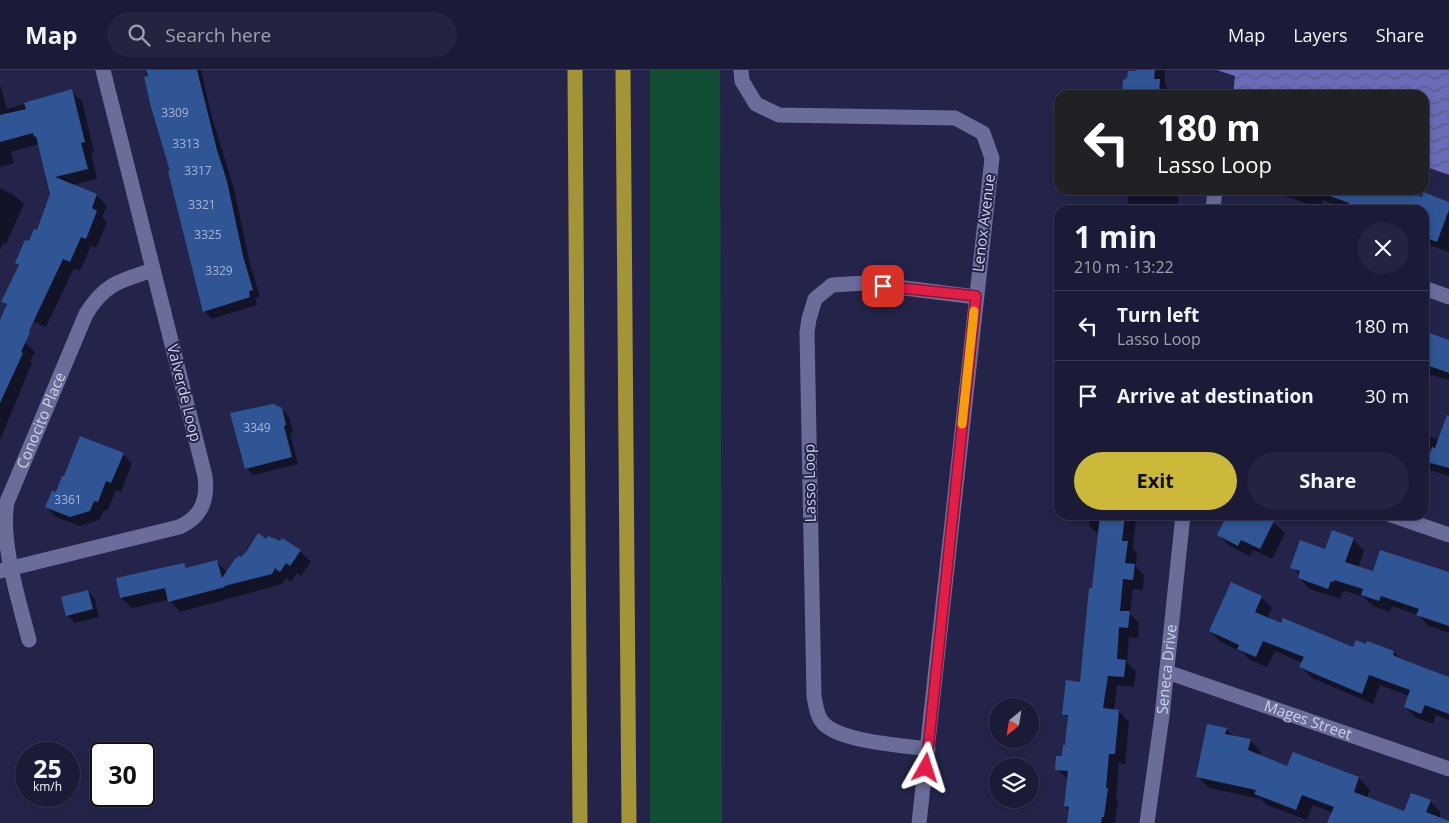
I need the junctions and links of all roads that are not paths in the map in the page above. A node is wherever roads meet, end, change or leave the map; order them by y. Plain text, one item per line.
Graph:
1 (103, 70) edge
2 (568, 70) edge
3 (575, 70) edge
4 (623, 70) edge
5 (741, 70) edge
6 (575, 134) junction
7 (153, 270) junction
8 (1429, 290) edge
9 (976, 296) junction
10 (1449, 297) edge
11 (1182, 520) edge
12 (1406, 520) edge
13 (1449, 535) edge
14 (5, 569) edge
15 (29, 640) dead end
16 (1167, 672) junction
17 (928, 749) junction
18 (1449, 770) edge
19 (580, 823) edge
20 (629, 823) edge
21 (919, 823) edge
22 (1147, 823) edge

1 - 7 street, Valverde Loop
2 - 6 highway
3 - 6 highway
4 - 20 highway
5 - 9 street, Lenox Avenue
6 - 19 highway
7 - 14 street, Conocito Place
7 - 14 street, Valverde Loop
8 - 10 street
9 - 17 street, Lenox Avenue
9 - 17 street, Lasso Loop
11 - 16 street, Seneca Drive
12 - 13 street
14 - 15 street, Conocito Place
16 - 18 street, Mages Street
16 - 22 street, Seneca Drive
17 - 21 street, Lenox Avenue

